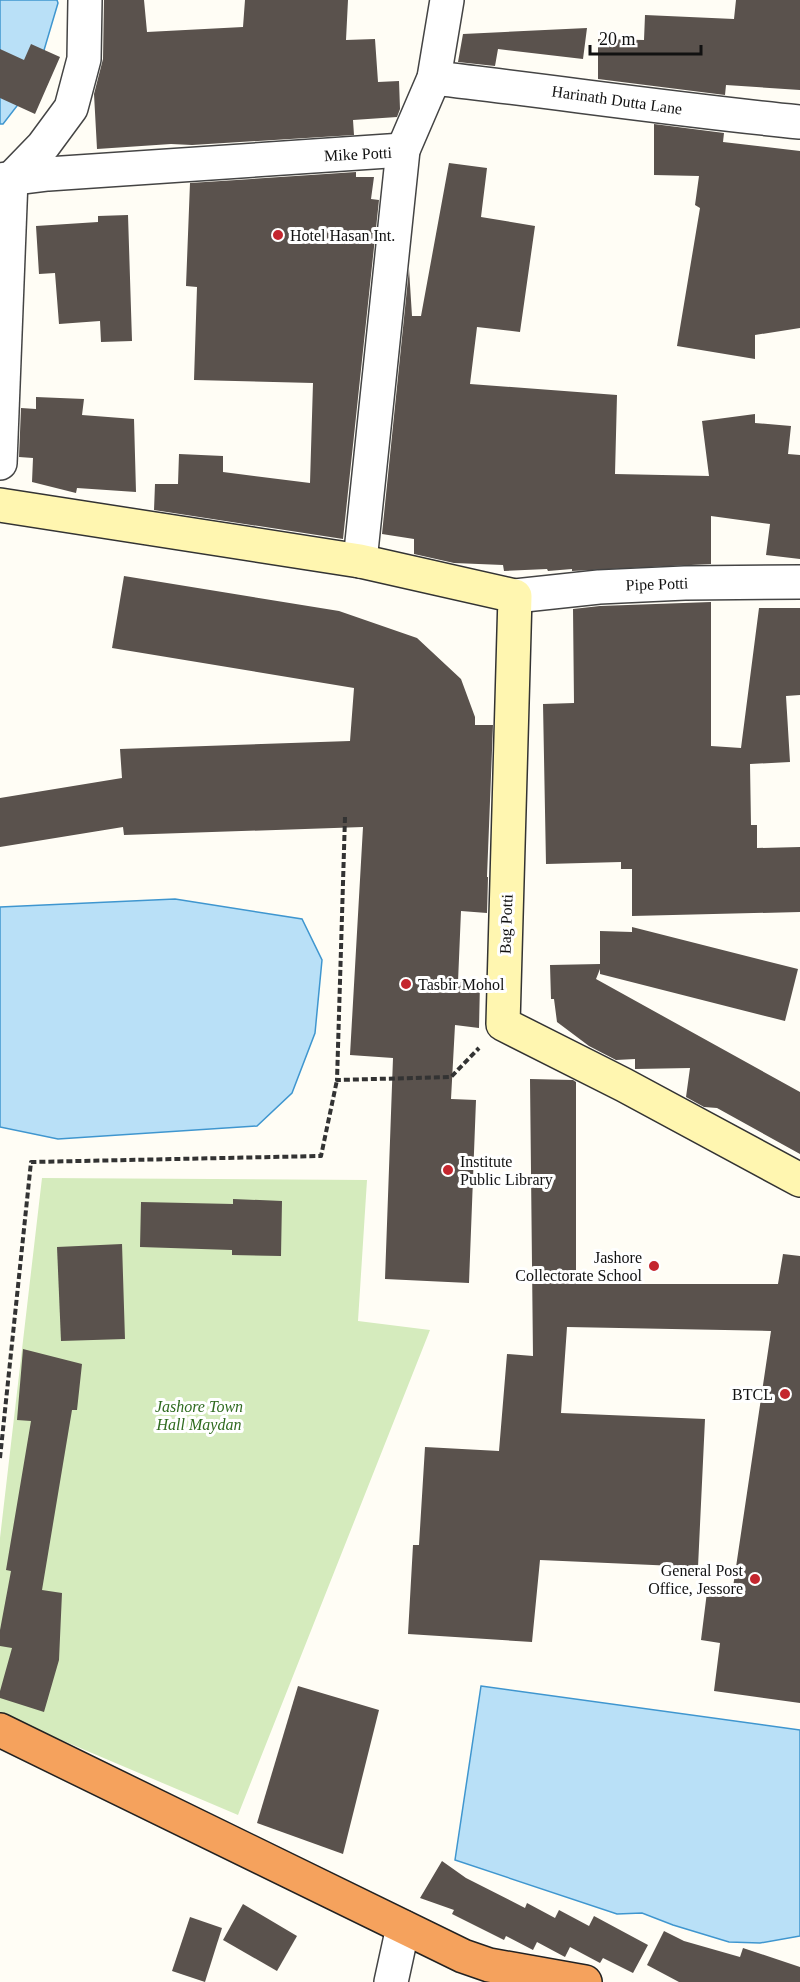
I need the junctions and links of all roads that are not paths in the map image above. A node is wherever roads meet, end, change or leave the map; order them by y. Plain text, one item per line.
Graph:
1 (85, 0) edge
2 (447, 0) edge
3 (434, 78) junction
4 (800, 122) edge
5 (403, 150) junction
6 (5, 179) edge
7 (0, 463) edge
8 (0, 505) edge
9 (360, 561) junction
10 (800, 582) edge
11 (514, 596) junction
12 (800, 1180) edge
13 (0, 1730) edge
14 (403, 1927) junction
15 (392, 1982) edge
16 (585, 1982) edge

1 - 6 street
2 - 3 street
3 - 4 street, Harinath Dutta Lane
3 - 5 street
5 - 6 street, Mike Potti
5 - 9 street, Mike Potti
6 - 7 street
8 - 9 street
9 - 11 street
10 - 11 street, Pipe Potti
11 - 12 street, Bag Potti
13 - 14 highway
14 - 15 street
14 - 16 highway

